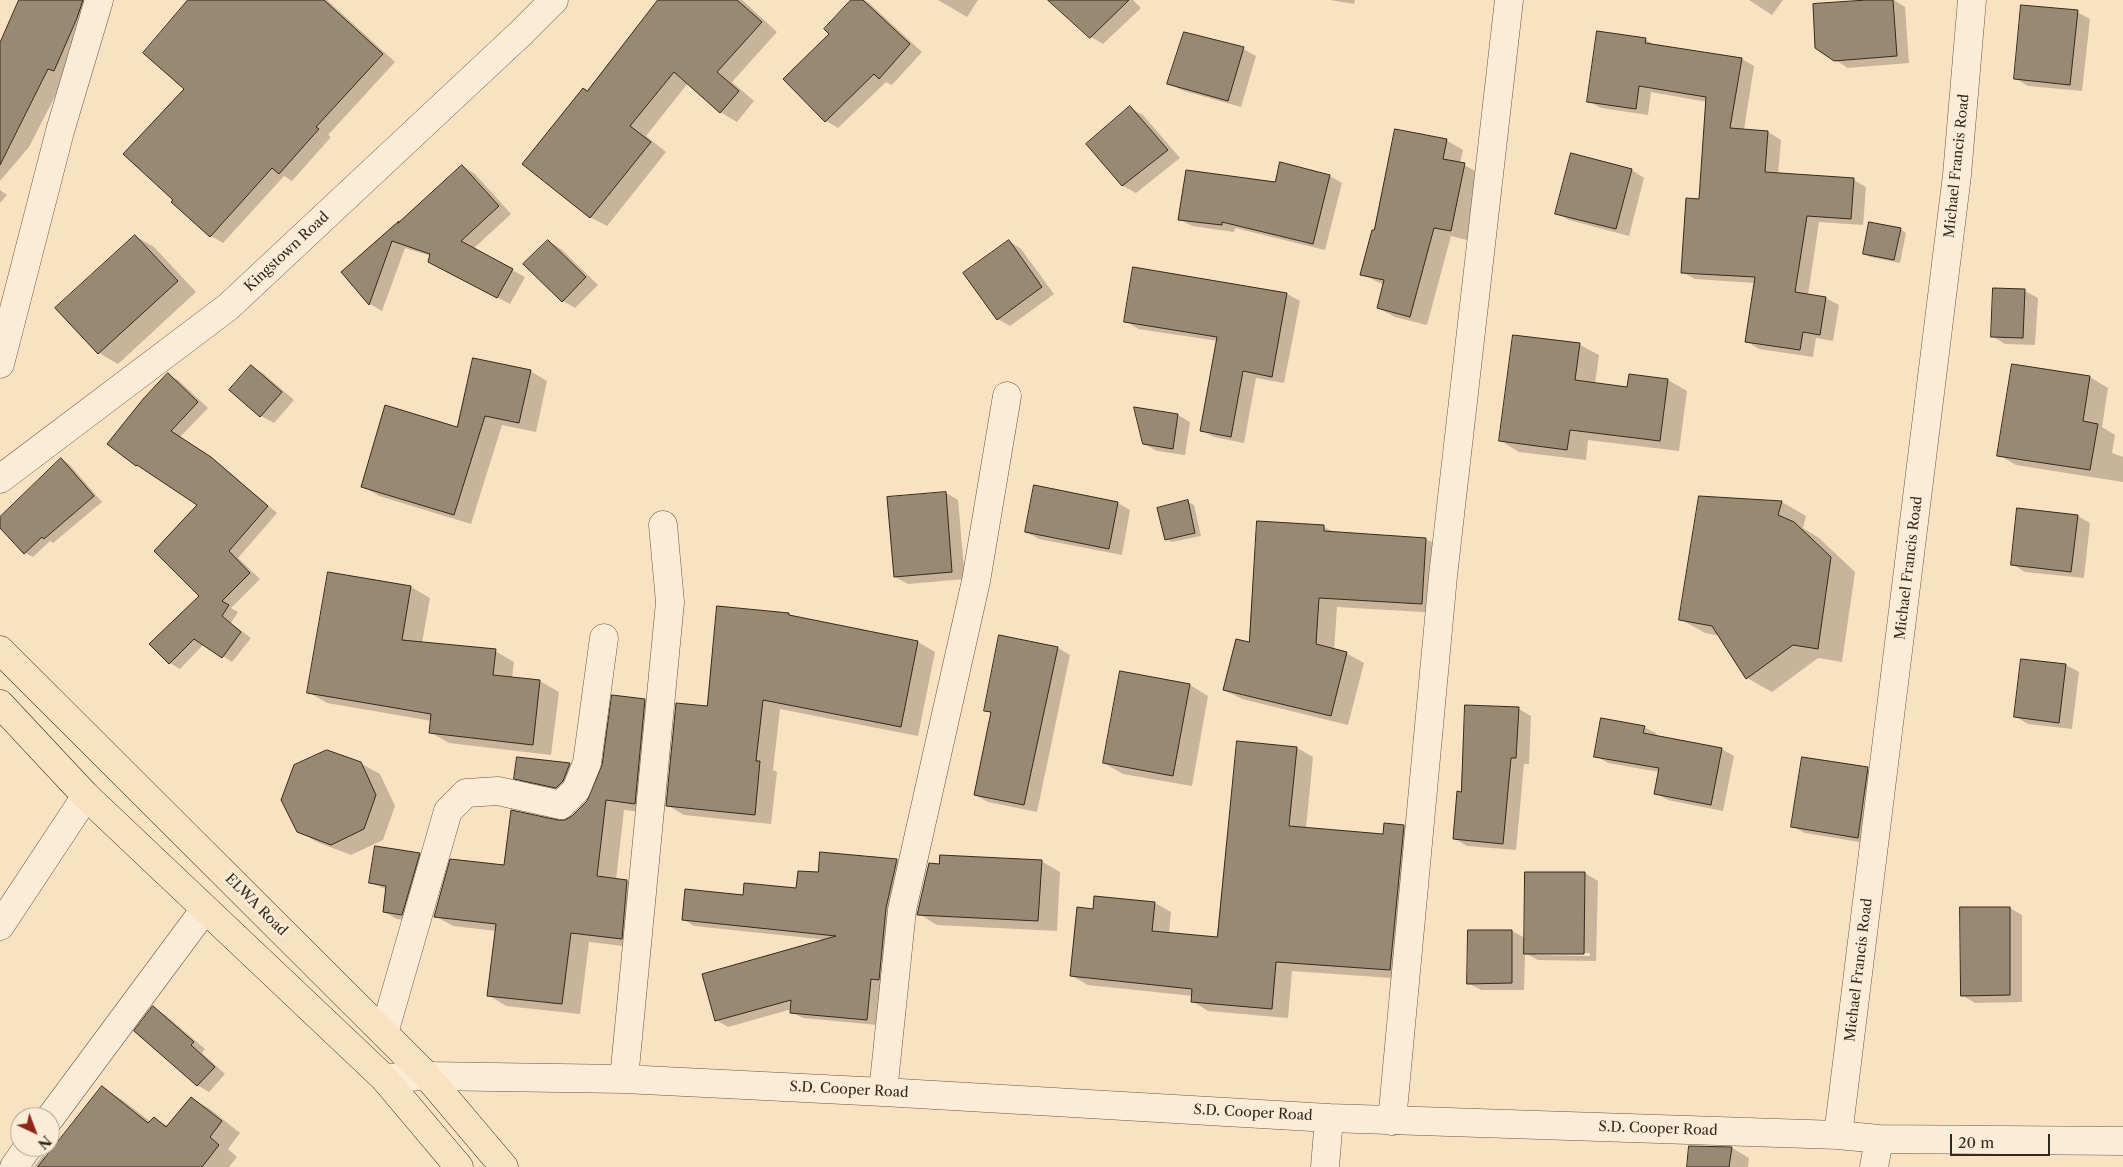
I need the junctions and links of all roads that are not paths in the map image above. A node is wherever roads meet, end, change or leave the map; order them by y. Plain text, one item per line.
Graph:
1 (99, 0) edge
2 (554, 0) edge
3 (1509, 0) edge
4 (1972, 0) edge
5 (0, 364) edge
6 (1006, 396) dead end
7 (0, 479) edge
8 (664, 525) dead end
9 (604, 638) dead end
10 (0, 650) edge
11 (0, 704) edge
12 (86, 796) junction
13 (205, 909) junction
14 (0, 926) edge
15 (384, 1034) junction
16 (427, 1076) junction
17 (384, 1078) junction
18 (624, 1079) junction
19 (884, 1092) junction
20 (58, 1107) edge
21 (1329, 1118) junction
22 (1392, 1120) junction
23 (1838, 1135) junction
24 (1879, 1138) junction
25 (2123, 1141) edge
26 (459, 1167) edge
27 (504, 1167) edge
28 (1326, 1167) edge
29 (1874, 1167) edge

1 - 5 street
2 - 7 street, Kingstown Road
3 - 22 street
4 - 23 street, Michael Francis Road
6 - 19 street
8 - 18 street
9 - 15 street
10 - 15 main road, ELWA Road
11 - 12 main road
12 - 13 main road
12 - 14 street
13 - 17 main road
13 - 20 street
15 - 16 main road, ELWA Road
16 - 17 street, S.D. Cooper Road
16 - 18 street, S.D. Cooper Road
16 - 27 main road, ELWA Road
17 - 26 main road
18 - 19 street, S.D. Cooper Road
19 - 21 street, S.D. Cooper Road
21 - 22 street, S.D. Cooper Road
21 - 28 street
22 - 23 street, S.D. Cooper Road
23 - 24 street, S.D. Cooper Road
24 - 25 street, S.D. Cooper Road
24 - 29 street

